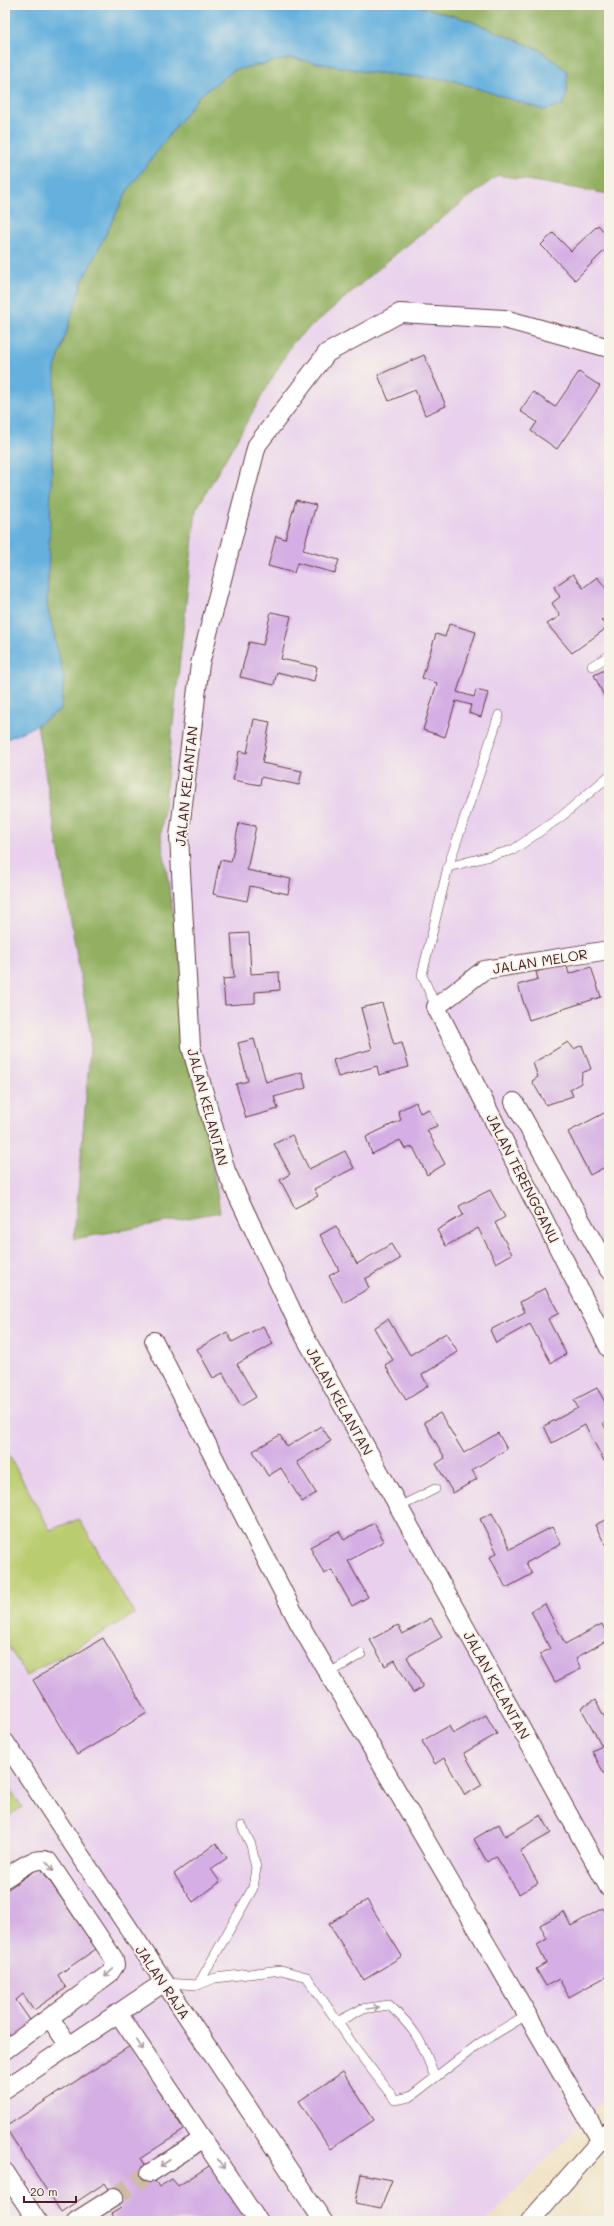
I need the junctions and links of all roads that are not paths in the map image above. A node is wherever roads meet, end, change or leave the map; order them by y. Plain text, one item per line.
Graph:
1 (609, 348) edge
2 (609, 656) edge
3 (592, 666) dead end
4 (500, 715) dead end
5 (609, 776) edge
6 (448, 867) junction
7 (609, 950) edge
8 (436, 1007) junction
9 (514, 1102) dead end
10 (609, 1270) edge
11 (154, 1341) dead end
12 (609, 1348) edge
13 (435, 1488) dead end
14 (399, 1507) junction
15 (361, 1654) dead end
16 (328, 1674) junction
17 (5, 1742) edge
18 (242, 1826) dead end
19 (5, 1878) edge
20 (609, 1888) edge
21 (163, 1983) junction
22 (198, 1985) junction
23 (118, 2013) junction
24 (528, 2014) junction
25 (50, 2018) junction
26 (337, 2022) junction
27 (69, 2046) junction
28 (5, 2050) edge
29 (435, 2077) junction
30 (7, 2083) edge
31 (605, 2136) edge
32 (203, 2139) junction
33 (5, 2172) edge
34 (150, 2173) tunnel mouth
35 (114, 2197) tunnel mouth
36 (37, 2221) edge
37 (76, 2221) edge
38 (258, 2221) edge
39 (323, 2221) edge
40 (530, 2221) edge

1 - 14 street, JALAN KELANTAN
2 - 3 lane
4 - 6 lane
5 - 6 lane
6 - 8 lane
7 - 8 street, JALAN MELOR
8 - 12 street, JALAN TERENGGANU
9 - 10 street
11 - 16 street
13 - 14 lane
14 - 20 street, JALAN KELANTAN
15 - 16 lane
16 - 24 street
17 - 21 street, JALAN RAJA
18 - 22 lane
19 -> 25 street
21 - 22 lane
21 - 23 street
21 - 39 street, JALAN RAJA
22 - 26 lane
23 - 27 street
23 -> 32 street
24 - 29 lane
24 - 31 street
25 - 27 street
25 - 28 street
26 -> 29 lane
26 - 29 lane
27 - 30 street
31 - 40 street
32 -> 34 street
32 -> 38 street
33 - 36 street
35 - 37 street

